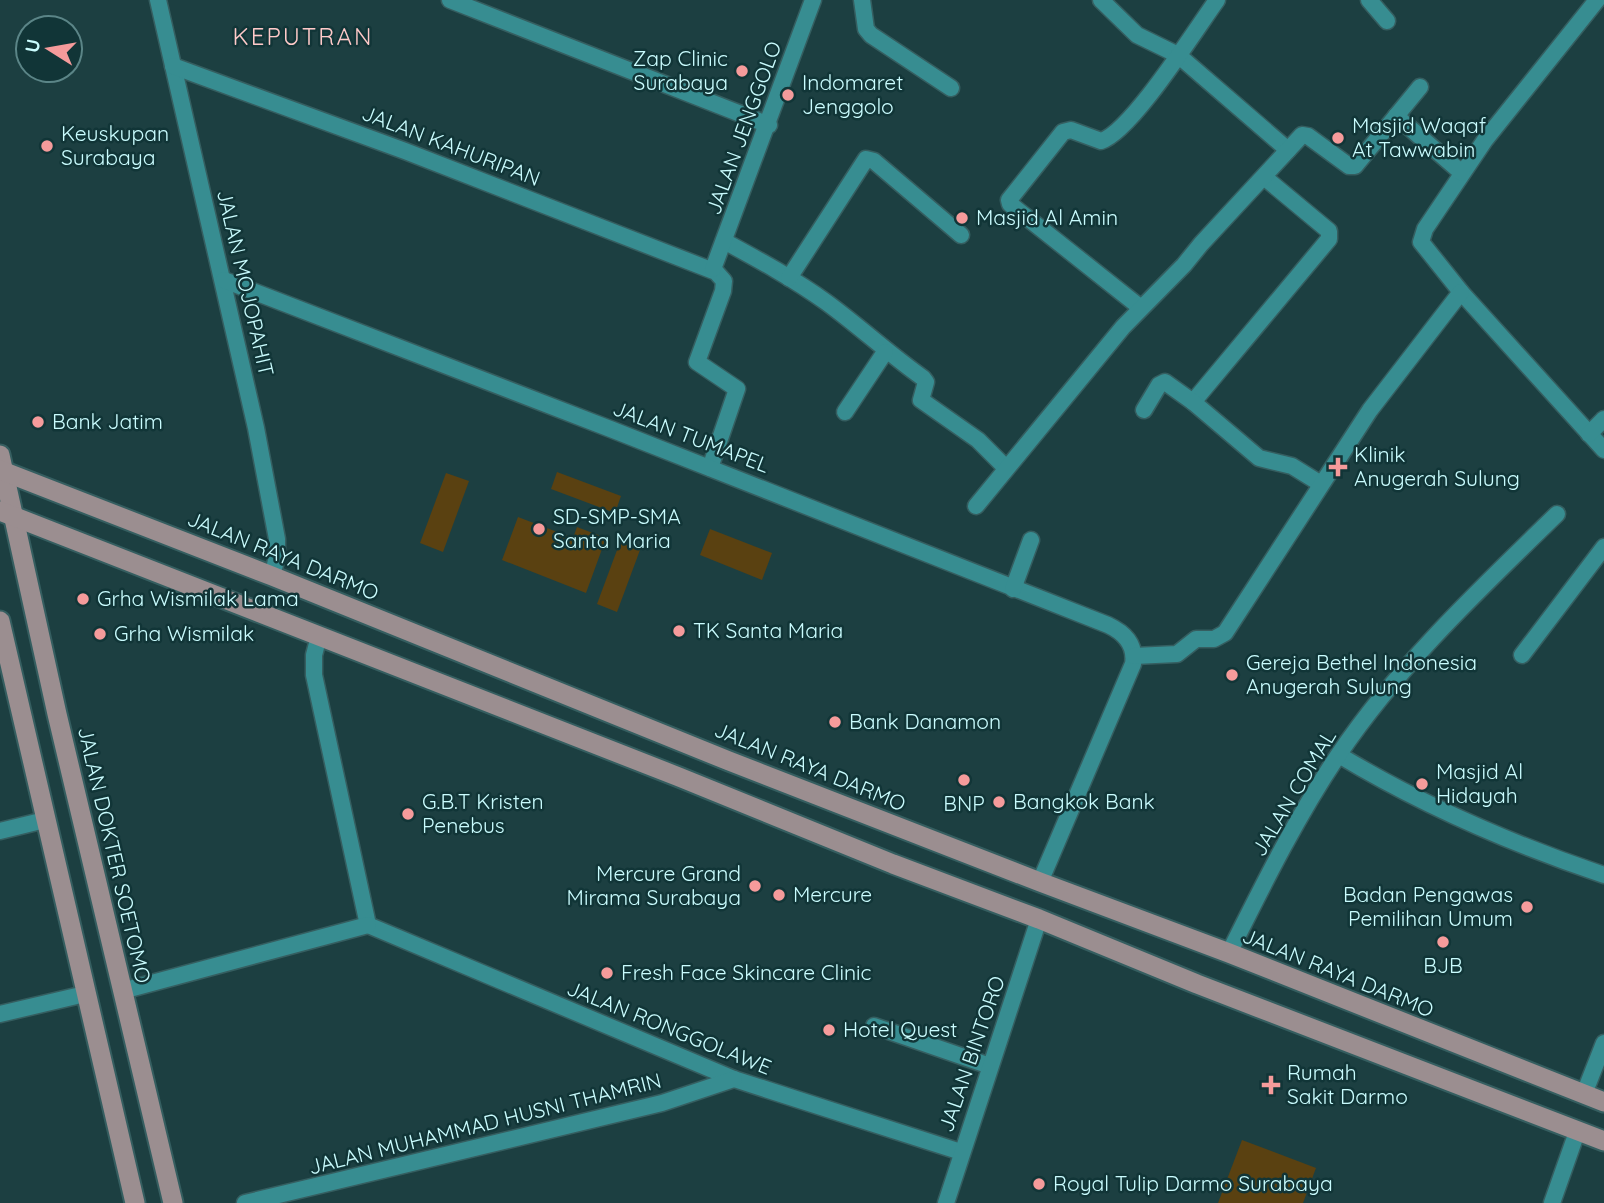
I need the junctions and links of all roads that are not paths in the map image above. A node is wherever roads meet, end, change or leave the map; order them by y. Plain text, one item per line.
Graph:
1 (158, 0) edge
2 (813, 0) edge
3 (862, 0) edge
4 (1101, 0) edge
5 (1217, 0) edge
6 (1369, 0) edge
7 (1597, 0) edge
8 (455, 1) edge
9 (1387, 20) dead end
10 (1178, 55) junction
11 (173, 66) junction
12 (1420, 87) dead end
13 (951, 88) dead end
14 (1396, 116) junction
15 (769, 125) junction
16 (1288, 150) junction
17 (1462, 173) junction
18 (1260, 181) junction
19 (961, 235) dead end
20 (724, 241) junction
21 (713, 270) junction
22 (789, 278) junction
23 (224, 280) junction
24 (1461, 292) junction
25 (1141, 307) junction
26 (886, 352) junction
27 (1193, 401) junction
28 (1144, 410) dead end
29 (845, 412) dead end
30 (1604, 419) edge
31 (1589, 434) junction
32 (1604, 450) edge
33 (1, 466) edge
34 (710, 468) junction
35 (1006, 468) junction
36 (1321, 484) junction
37 (976, 506) dead end
38 (7, 514) edge
39 (1557, 514) dead end
40 (1031, 540) dead end
41 (1604, 547) edge
42 (272, 576) junction
43 (1013, 589) junction
44 (0, 621) edge
45 (319, 636) junction
46 (1134, 652) junction
47 (1522, 655) dead end
48 (692, 745) junction
49 (1339, 755) junction
50 (729, 761) junction
51 (679, 777) junction
52 (719, 794) junction
53 (45, 820) junction
54 (0, 831) edge
55 (1604, 875) edge
56 (1040, 883) junction
57 (1039, 919) junction
58 (368, 925) junction
59 (1229, 953) junction
60 (122, 991) junction
61 (85, 994) junction
62 (0, 1014) edge
63 (874, 1026) dead end
64 (1604, 1043) edge
65 (990, 1066) junction
66 (734, 1079) junction
67 (1584, 1094) junction
68 (1604, 1102) edge
69 (1577, 1132) junction
70 (1604, 1142) edge
71 (961, 1152) junction
72 (135, 1203) edge
73 (173, 1203) edge
74 (245, 1203) edge
75 (946, 1203) edge
76 (1552, 1203) edge

1 - 11 street, JALAN MOJOPAHIT
2 - 15 street, JALAN JENGGOLO
3 - 13 street
4 - 10 street
5 - 10 street
6 - 9 street
7 - 17 street
8 - 15 street
10 - 16 street
10 - 25 street
11 - 21 street, JALAN KAHURIPAN
11 - 23 street, JALAN MOJOPAHIT
12 - 14 street
14 - 16 street
14 - 17 street
15 - 20 street, JALAN JENGGOLO
16 - 18 street
17 - 24 street
18 - 25 street
18 - 27 street
19 - 22 street
20 - 21 street, JALAN JENGGOLO
20 - 22 street
21 - 34 street
22 - 26 street
23 - 34 street, JALAN TUMAPEL
23 - 42 street, JALAN MOJOPAHIT
24 - 31 street
24 - 36 street
25 - 35 street
26 - 29 street
26 - 35 street
27 - 28 street
27 - 36 street
30 - 31 street
31 - 32 street
33 - 38 main road, JALAN DOKTER SOETOMO
33 - 42 main road, JALAN RAYA DARMO
34 - 43 street, JALAN TUMAPEL
35 - 37 street
36 - 46 street
38 - 45 main road
38 - 60 main road, JALAN DOKTER SOETOMO
39 - 49 street, JALAN COMAL
40 - 43 street
41 - 47 street
42 - 48 main road, JALAN RAYA DARMO
43 - 46 street, JALAN TUMAPEL
44 - 53 main road
45 - 51 main road
45 - 58 street
46 - 56 street
48 - 50 main road, JALAN RAYA DARMO
48 - 51 main road
49 - 55 street
49 - 59 street, JALAN COMAL
50 - 52 main road
50 - 56 main road, JALAN RAYA DARMO
51 - 52 main road
52 - 57 main road
53 - 54 street
53 - 61 main road
56 - 59 main road, JALAN RAYA DARMO
57 - 65 street, JALAN BINTORO
57 - 69 main road
58 - 60 street
58 - 66 street, JALAN RONGGOLAWE
59 - 67 main road, JALAN RAYA DARMO
60 - 73 main road, JALAN DOKTER SOETOMO
61 - 62 street
61 - 72 main road
63 - 65 street
64 - 67 street
65 - 71 street, JALAN BINTORO
66 - 71 street, JALAN RONGGOLAWE
66 - 74 street, JALAN MUHAMMAD HUSNI THAMRIN
67 - 68 main road, JALAN RAYA DARMO
69 - 70 main road
69 - 76 street
71 - 75 street, JALAN BINTORO

